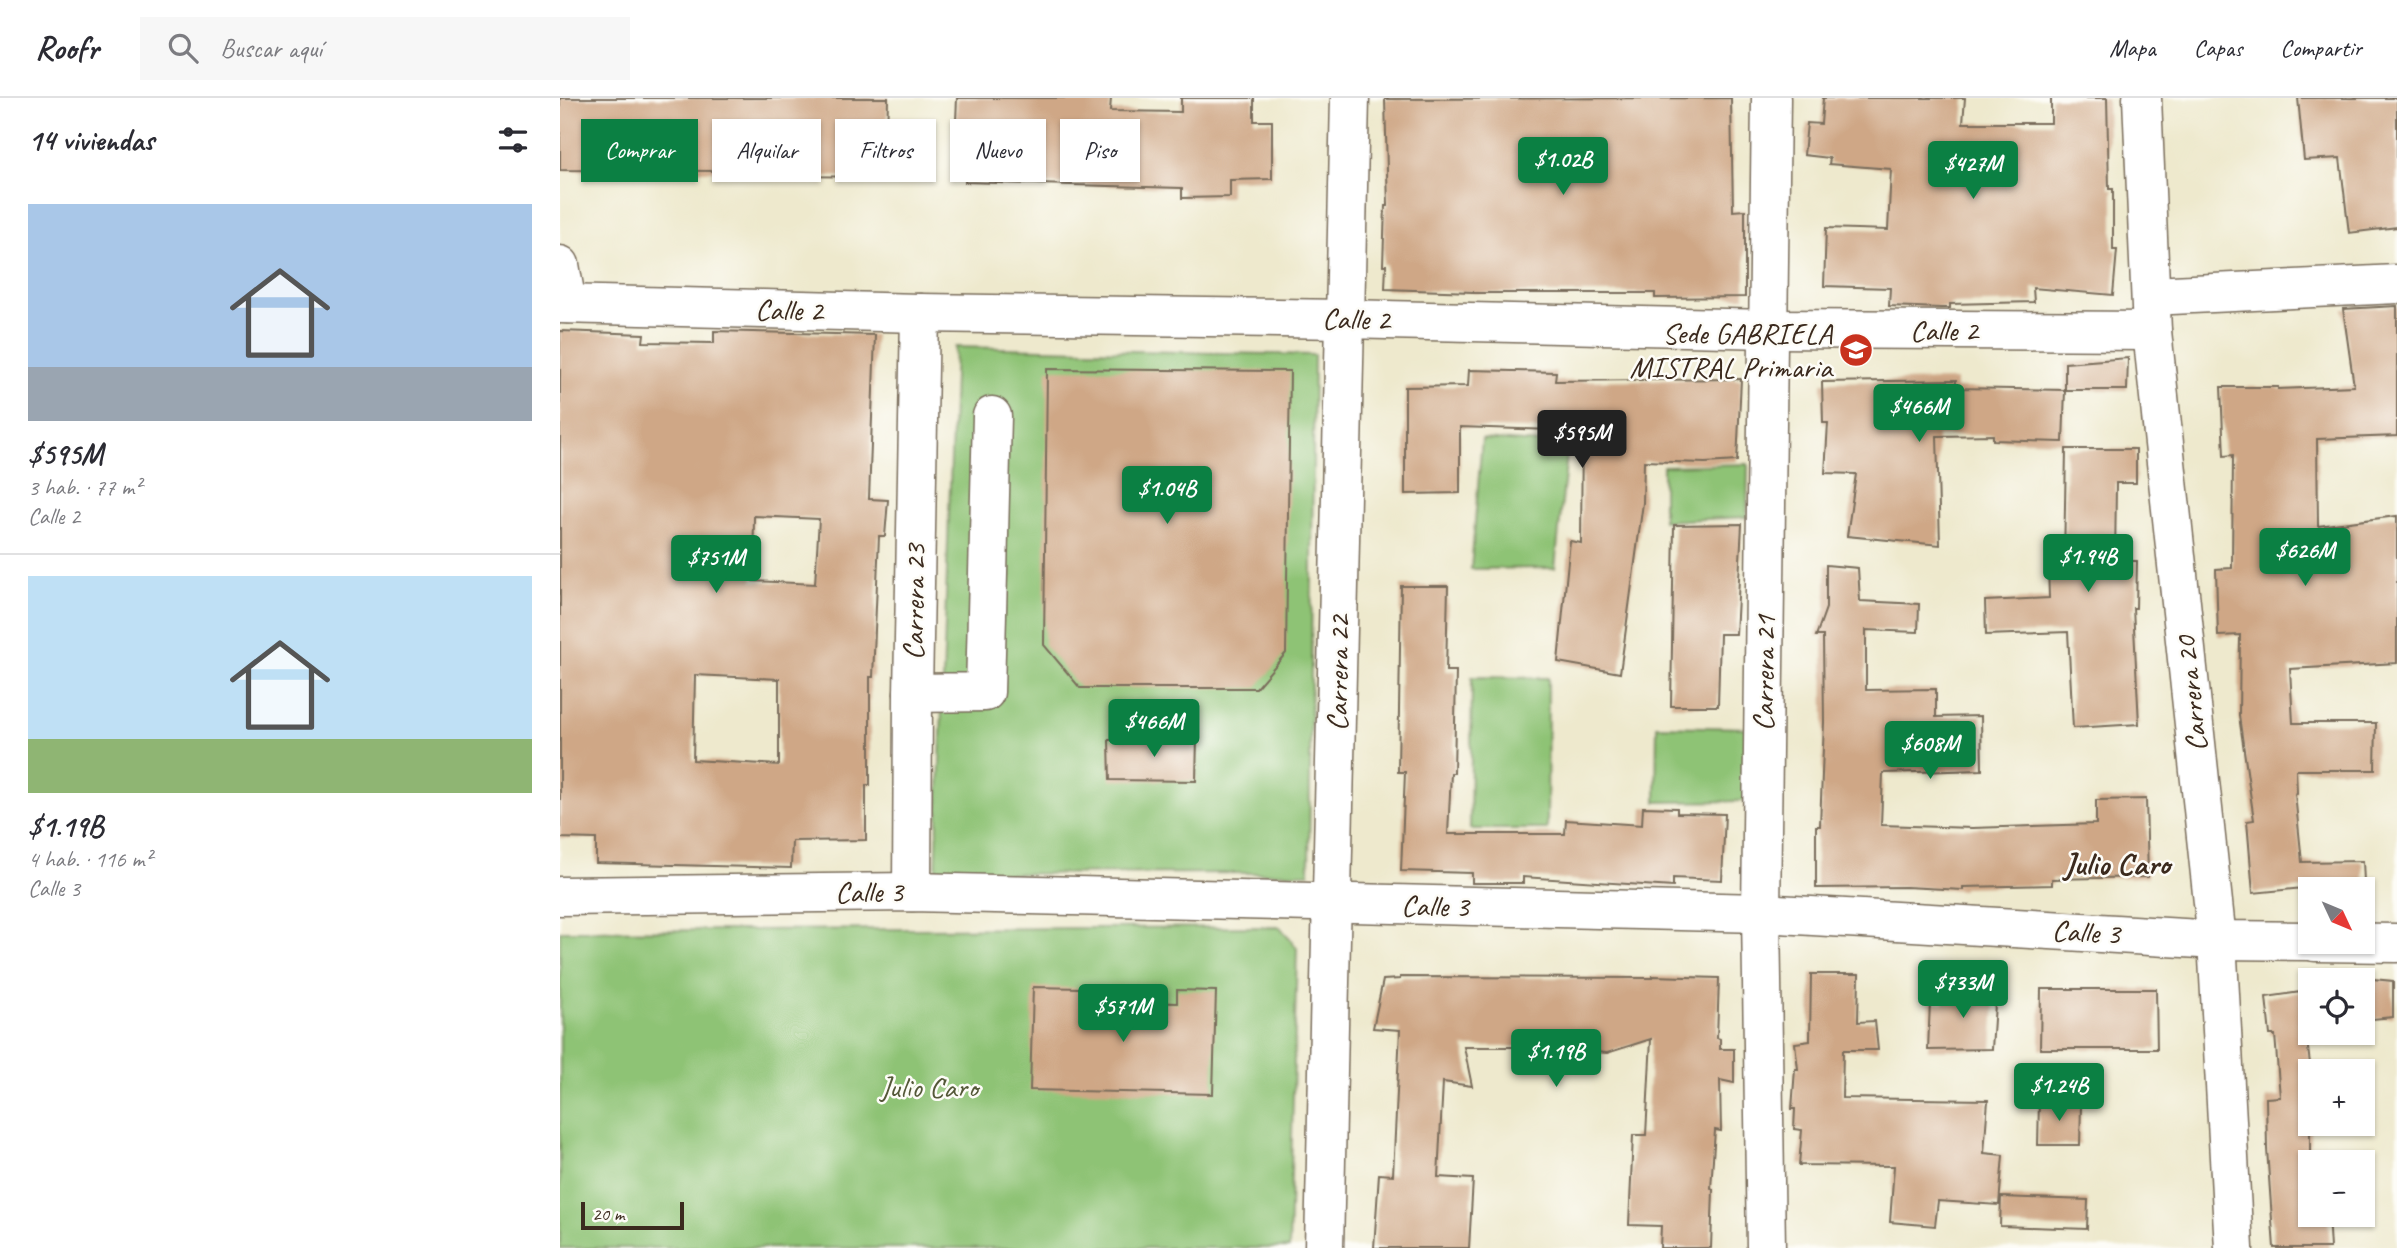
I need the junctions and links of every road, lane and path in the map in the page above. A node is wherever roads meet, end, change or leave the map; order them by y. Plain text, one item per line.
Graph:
1 (1350, 98) edge
2 (1771, 98) edge
3 (2142, 98) edge
4 (560, 265) edge
5 (2397, 284) edge
6 (563, 304) edge
7 (920, 313) junction
8 (2151, 313) junction
9 (1344, 319) junction
10 (1769, 329) junction
11 (992, 416) dead end
12 (913, 693) junction
13 (912, 892) junction
14 (560, 896) edge
15 (1334, 904) junction
16 (1760, 913) junction
17 (2217, 940) junction
18 (2298, 942) edge
19 (2375, 943) edge
20 (2397, 943) edge
21 (1324, 1248) edge
22 (1766, 1248) edge
23 (2235, 1248) edge

1 - 9 street, Carrera 22
2 - 10 street, Carrera 21
3 - 8 street, Carrera 20
4 - 6 street
5 - 8 street, Calle 2
6 - 7 street, Calle 2
7 - 9 street, Calle 2
7 - 12 street, Carrera 23
8 - 10 street, Calle 2
8 - 17 street, Carrera 20
9 - 10 street, Calle 2
9 - 15 street, Carrera 22
10 - 16 street, Carrera 21
11 - 12 street
12 - 13 street, Carrera 23
13 - 14 street, Calle 3
13 - 15 street, Calle 3
15 - 16 street, Calle 3
15 - 21 street, Carrera 22
16 - 17 street, Calle 3
16 - 22 street, Carrera 21
17 - 18 street, Calle 3
17 - 23 street, Carrera 20
19 - 20 street, Calle 3

